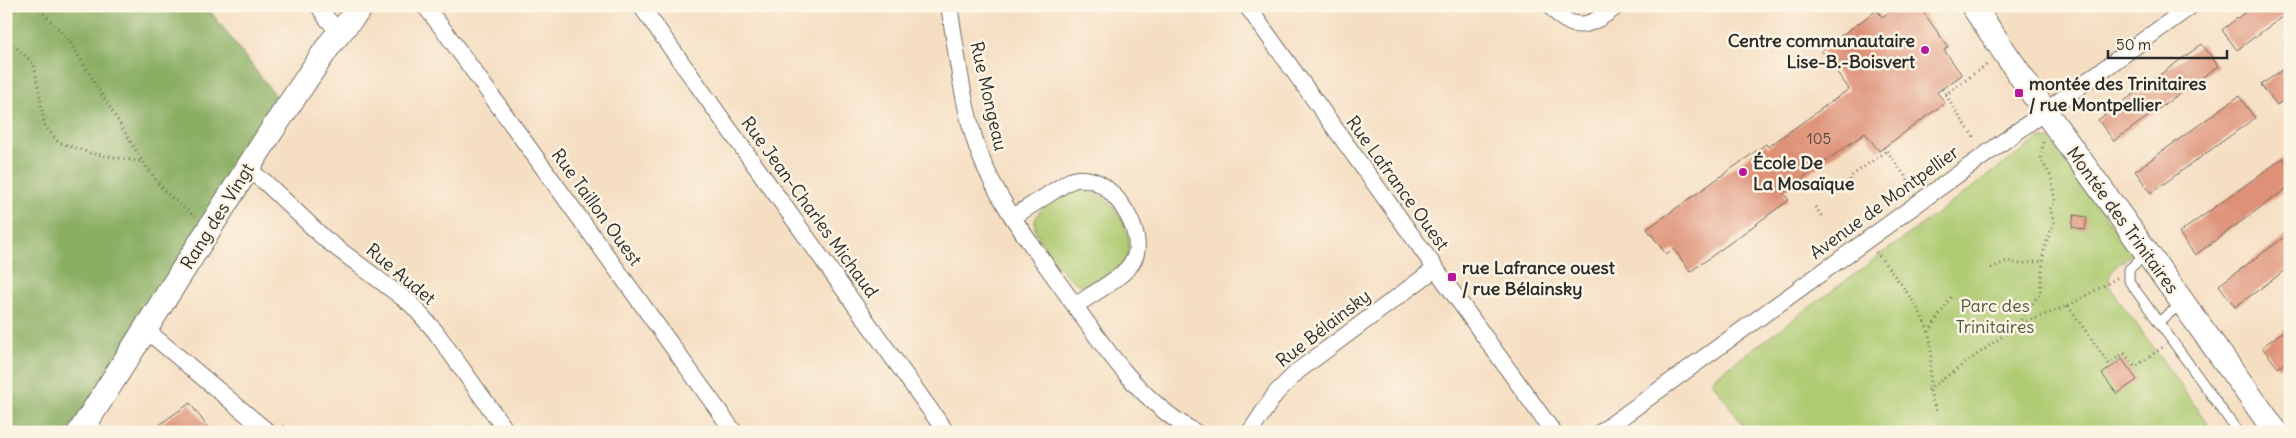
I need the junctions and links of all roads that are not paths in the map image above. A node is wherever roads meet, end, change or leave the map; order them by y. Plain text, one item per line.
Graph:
1 (319, 6) edge
2 (362, 6) edge
3 (425, 6) edge
4 (641, 6) edge
5 (949, 6) edge
6 (1247, 6) edge
7 (1551, 6) edge
8 (1616, 6) edge
9 (1974, 6) edge
10 (2190, 6) edge
11 (340, 32) junction
12 (2044, 110) junction
13 (247, 169) junction
14 (1013, 217) junction
15 (2147, 254) junction
16 (1435, 268) junction
17 (2183, 304) junction
18 (1075, 306) junction
19 (2158, 322) junction
20 (145, 329) junction
21 (80, 432) edge
22 (268, 432) edge
23 (507, 432) edge
24 (734, 432) edge
25 (946, 432) edge
26 (1196, 432) edge
27 (1250, 432) edge
28 (1553, 432) edge
29 (1601, 432) edge
30 (2238, 432) edge
31 (2276, 432) edge

1 - 11 street
2 - 11 street, Rang des Vingt
3 - 24 street, Rue Taillon Ouest
4 - 25 street, Rue Jean-Charles Michaud
5 - 14 street, Rue Mongeau
6 - 16 street, Rue Lafrance Ouest
7 - 8 street
9 - 12 street, Montée des Trinitaires
10 - 12 street, Avenue de Montpellier
11 - 13 street, Rang des Vingt
12 - 15 street, Montée des Trinitaires
12 - 29 street, Avenue de Montpellier
13 - 20 street, Rang des Vingt
13 - 23 street, Rue Audet
14 - 18 street, Rue Mongeau
14 - 18 street
15 - 17 street, Montée des Trinitaires
15 - 19 lane
16 - 27 street, Rue Bélainsky
16 - 28 street, Rue Lafrance Ouest
17 - 19 lane
17 - 31 street, Montée des Trinitaires
18 - 26 street, Rue Mongeau
19 - 30 lane
20 - 21 street, Rang des Vingt
20 - 22 street

